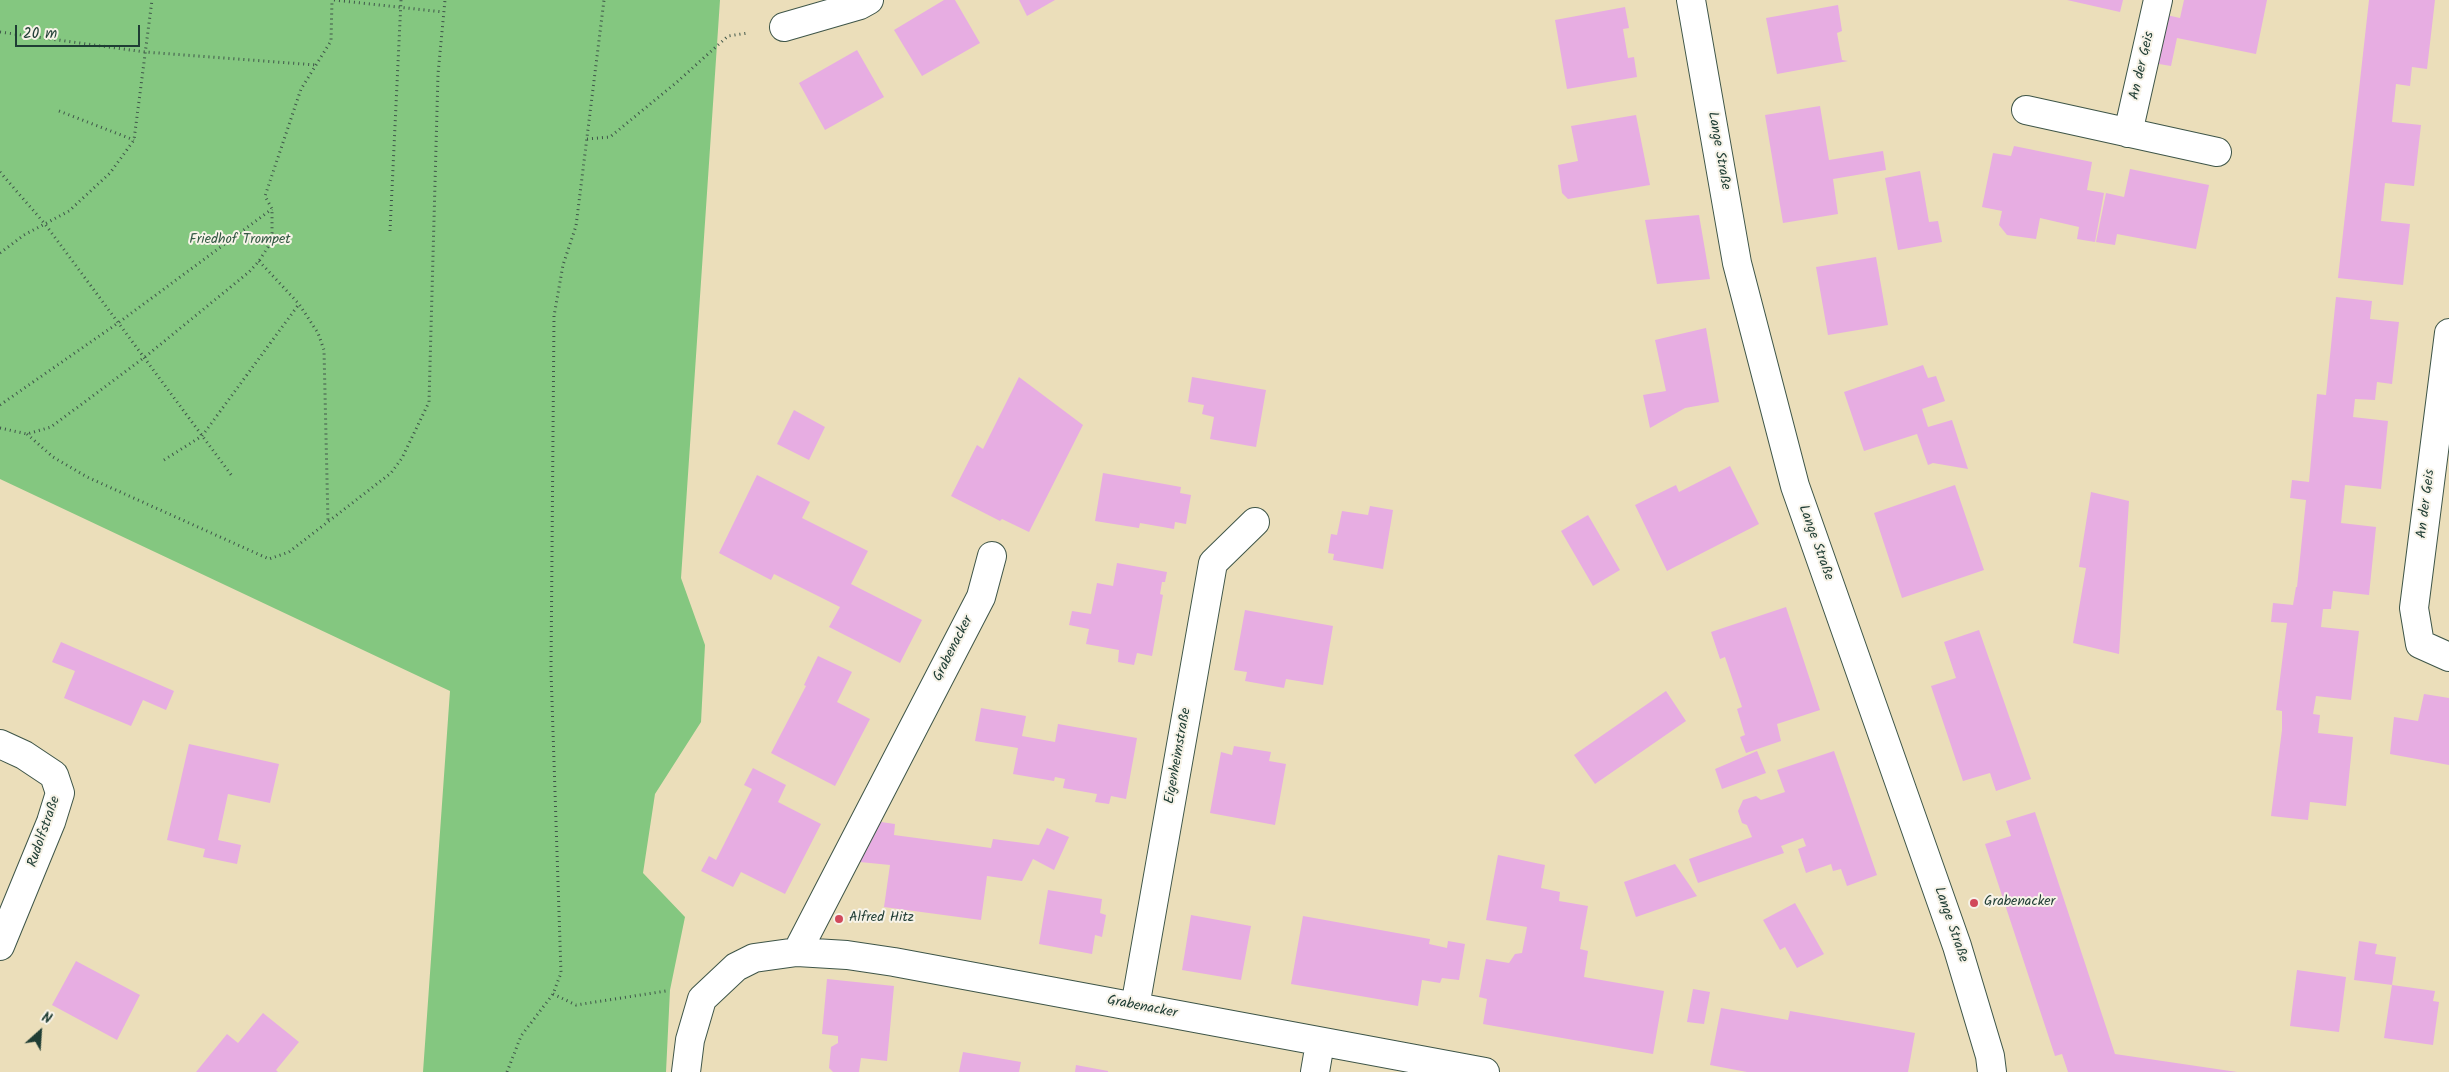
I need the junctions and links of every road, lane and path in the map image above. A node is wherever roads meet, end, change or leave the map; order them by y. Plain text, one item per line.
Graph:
1 (152, 0) edge
2 (333, 0) edge
3 (401, 0) edge
4 (445, 0) edge
5 (604, 0) edge
6 (869, 0) edge
7 (1691, 0) edge
8 (2158, 0) edge
9 (401, 8) junction
10 (444, 12) junction
11 (784, 28) joint
12 (0, 32) edge
13 (146, 52) junction
14 (316, 64) junction
15 (2026, 110) dead end
16 (59, 111) dead end
17 (2128, 133) junction
18 (134, 140) junction
19 (587, 140) junction
20 (2217, 152) dead end
21 (0, 172) edge
22 (272, 209) junction
23 (45, 224) junction
24 (390, 231) dead end
25 (0, 253) edge
26 (259, 261) junction
27 (299, 304) junction
28 (118, 323) junction
29 (2449, 333) edge
30 (145, 357) junction
31 (0, 405) edge
32 (0, 428) edge
33 (27, 434) junction
34 (202, 436) junction
35 (164, 460) dead end
36 (232, 476) dead end
37 (328, 522) junction
38 (1255, 522) dead end
39 (992, 556) dead end
40 (2449, 657) edge
41 (0, 744) edge
42 (0, 946) edge
43 (797, 952) junction
44 (552, 994) junction
45 (702, 999) junction
46 (1135, 1007) junction
47 (1320, 1043) junction
48 (507, 1072) edge
49 (686, 1072) edge
50 (1315, 1072) edge
51 (1485, 1072) edge
52 (1992, 1072) edge

1 - 13 path
2 - 9 path
2 - 14 path
3 - 9 path
4 - 10 path
5 - 19 path
6 - 11 street
7 - 52 street, Lange Straße
8 - 17 street, An der Geis
9 - 10 path
9 - 24 path
10 - 37 path
11 - 19 path
12 - 13 path
13 - 14 path
13 - 18 path
14 - 22 path
15 - 17 street
16 - 18 path
17 - 20 street
18 - 23 path
19 - 44 path
21 - 23 path
22 - 26 path
22 - 28 path
23 - 25 path
23 - 28 path
26 - 27 path
26 - 30 path
27 - 34 path
27 - 37 path
28 - 30 path
28 - 31 path
29 - 40 street, An der Geis
30 - 33 path
30 - 34 path
32 - 33 path
33 - 37 path
34 - 35 path
34 - 36 path
38 - 46 street, Eigenheimstraße
39 - 43 street, Grabenacker
41 - 42 street, Rudolfstraße
43 - 45 street, Grabenacker
43 - 46 street, Grabenacker
44 - 45 path
44 - 48 path
45 - 49 street
46 - 47 street, Grabenacker
47 - 50 street
47 - 51 street, Grabenacker

